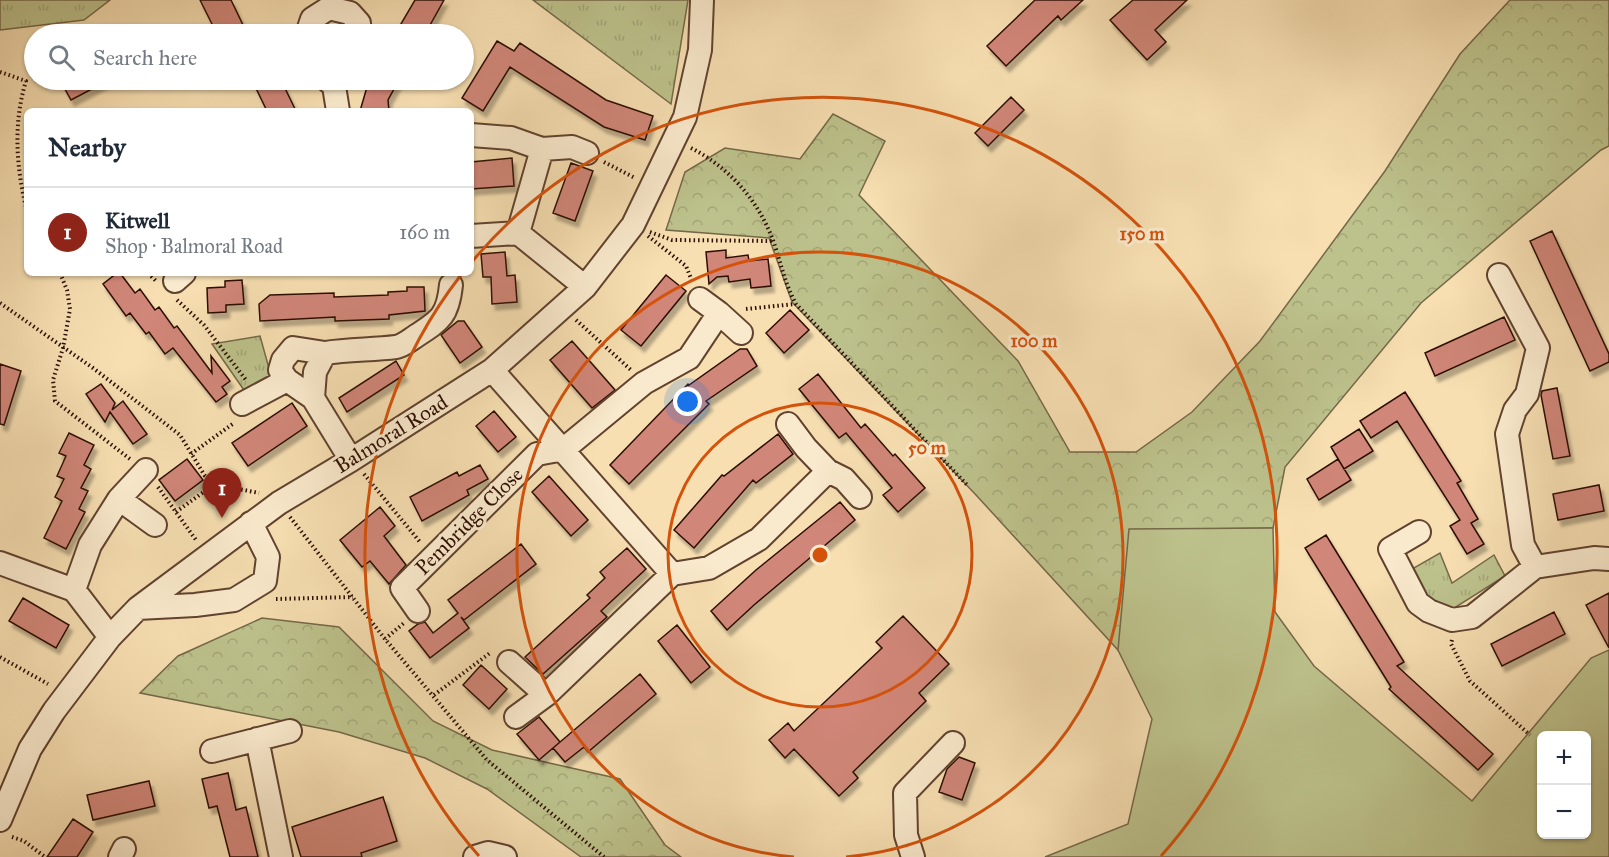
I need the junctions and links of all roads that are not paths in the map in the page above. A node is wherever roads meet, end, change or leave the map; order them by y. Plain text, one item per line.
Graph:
1 (702, 0) edge
2 (310, 24) edge
3 (359, 24) edge
4 (334, 90) edge
5 (337, 108) edge
6 (474, 135) edge
7 (542, 149) junction
8 (587, 153) road end
9 (518, 233) junction
10 (474, 237) edge
11 (1499, 275) dead end
12 (451, 285) dead end
13 (585, 288) junction
14 (700, 299) road end
15 (719, 313) junction
16 (741, 333) dead end
17 (325, 353) junction
18 (492, 370) junction
19 (287, 380) junction
20 (313, 398) junction
21 (250, 400) road end
22 (788, 424) dead end
23 (564, 449) junction
24 (351, 460) junction
25 (146, 470) road end
26 (828, 471) junction
27 (860, 497) dead end
28 (119, 499) junction
29 (250, 523) junction
30 (155, 525) dead end
31 (1419, 532) dead end
32 (1609, 559) edge
33 (0, 563) edge
34 (1535, 567) junction
35 (672, 574) junction
36 (74, 590) junction
37 (138, 608) junction
38 (418, 611) dead end
39 (110, 637) junction
40 (509, 662) road end
41 (546, 695) junction
42 (516, 717) dead end
43 (290, 731) dead end
44 (257, 739) junction
45 (953, 743) dead end
46 (212, 751) dead end
47 (7, 782) edge
48 (4, 827) edge
49 (281, 857) edge
50 (474, 857) edge
51 (505, 857) edge
52 (913, 857) edge

1 - 13 street, Balmoral Road
2 - 3 street
4 - 5 street
6 - 7 street
7 - 8 street
7 - 9 street
9 - 10 street
9 - 13 street
11 - 34 street
12 - 17 street
13 - 18 street, Balmoral Road
14 - 15 street
15 - 16 street
15 - 23 street, Pembridge Close
17 - 19 street
17 - 20 street
18 - 23 street
18 - 24 street, Balmoral Road
19 - 20 street
19 - 21 street
20 - 24 street
22 - 26 street
23 - 35 street
23 - 38 street, Pembridge Close
24 - 29 street, Balmoral Road
25 - 28 street
26 - 27 street
26 - 35 street
28 - 30 street
28 - 36 street
29 - 37 street, Balmoral Road
29 - 37 street
31 - 34 street
32 - 34 street
33 - 36 street
35 - 41 street
36 - 39 street
37 - 39 street, Balmoral Road
39 - 47 street, Balmoral Road
40 - 41 street
41 - 42 street
43 - 44 street
44 - 46 street
44 - 49 street
45 - 52 street
47 - 48 street, Balmoral Road
50 - 51 street

